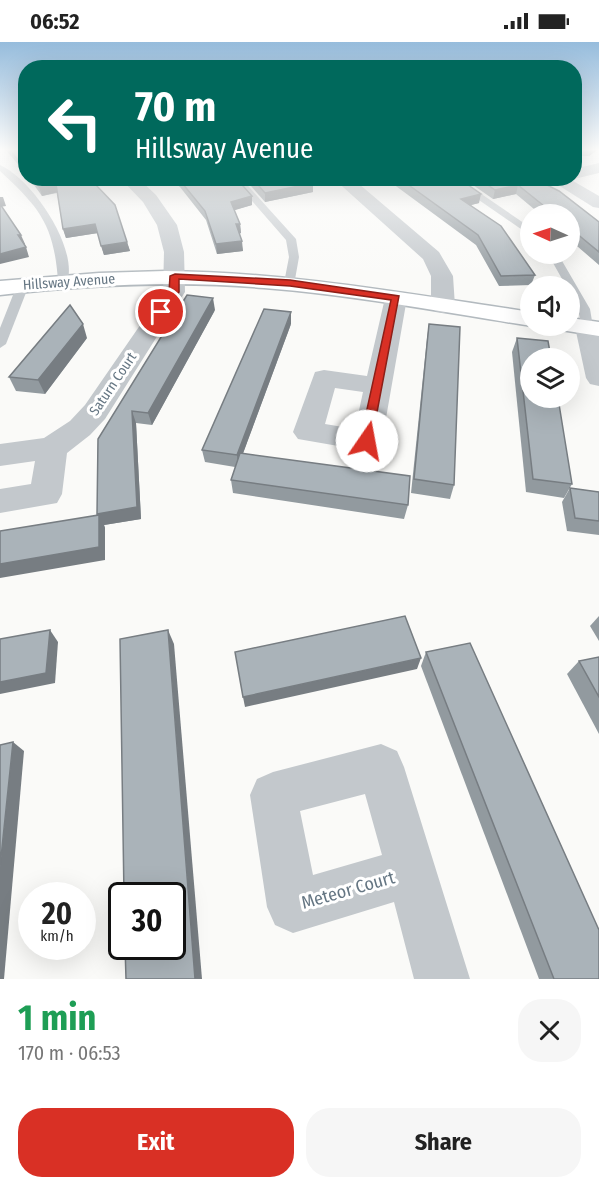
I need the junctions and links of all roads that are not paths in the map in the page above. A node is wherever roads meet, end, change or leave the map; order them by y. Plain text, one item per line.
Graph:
1 (29, 194) edge
2 (144, 194) edge
3 (251, 194) edge
4 (359, 194) edge
5 (475, 194) edge
6 (582, 194) edge
7 (599, 203) edge
8 (520, 224) edge
9 (559, 264) edge
10 (175, 276) junction
11 (63, 281) junction
12 (290, 283) junction
13 (23, 285) junction
14 (0, 288) edge
15 (396, 298) junction
16 (443, 306) junction
17 (520, 317) edge
18 (585, 327) edge
19 (0, 344) edge
20 (599, 378) edge
21 (378, 386) dead end
22 (52, 448) junction
23 (0, 455) edge
24 (0, 501) edge
25 (411, 872) dead end
26 (442, 979) edge

1 - 11 lane
2 - 10 street
3 - 12 lane
4 - 16 street
5 - 8 lane
6 - 7 street
9 - 18 lane
10 - 11 street, Hillsway Avenue
10 - 12 street, Hillsway Avenue
10 - 22 street, Saturn Court
11 - 13 street, Hillsway Avenue
12 - 15 street, Hillsway Avenue
13 - 14 street, Hillsway Avenue
13 - 19 lane
15 - 16 street, Hillsway Avenue
15 - 21 street
16 - 17 street, Hillsway Avenue
18 - 20 street
22 - 23 street, Saturn Court
22 - 24 street
25 - 26 street, Meteor Court

